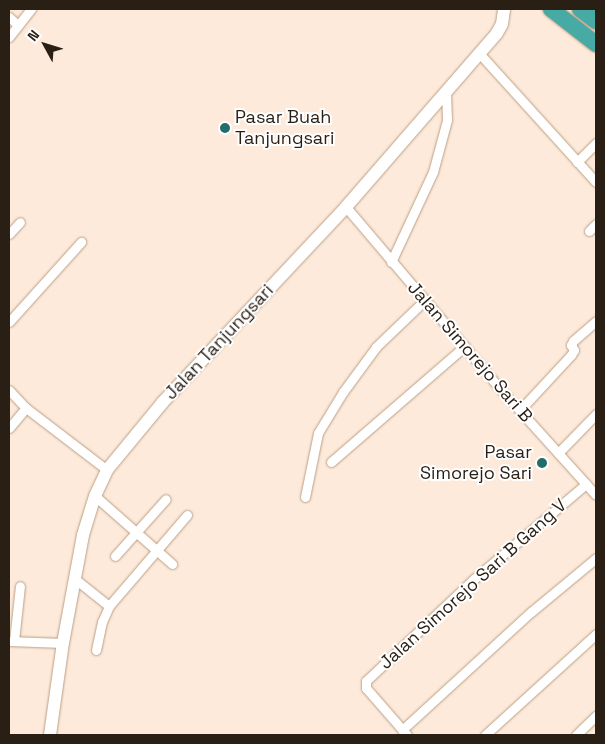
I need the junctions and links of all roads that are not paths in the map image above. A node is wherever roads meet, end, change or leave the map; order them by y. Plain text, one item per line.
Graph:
1 (31, 9) edge
2 (504, 9) edge
3 (551, 9) edge
4 (580, 9) edge
5 (9, 17) edge
6 (596, 21) edge
7 (18, 25) junction
8 (9, 37) edge
9 (596, 44) edge
10 (479, 53) junction
11 (446, 90) junction
12 (596, 143) edge
13 (576, 162) junction
14 (596, 182) edge
15 (346, 207) junction
16 (20, 222) dead end
17 (596, 224) edge
18 (589, 231) dead end
19 (9, 234) edge
20 (81, 242) dead end
21 (391, 262) junction
22 (424, 300) junction
23 (596, 321) edge
24 (9, 322) edge
25 (464, 346) junction
26 (9, 390) edge
27 (26, 408) junction
28 (520, 410) junction
29 (596, 414) edge
30 (9, 428) edge
31 (558, 453) junction
32 (330, 462) dead end
33 (107, 470) junction
34 (586, 484) junction
35 (596, 495) edge
36 (95, 496) junction
37 (304, 496) dead end
38 (166, 500) dead end
39 (187, 516) dead end
40 (135, 533) junction
41 (156, 551) junction
42 (115, 556) dead end
43 (596, 558) edge
44 (172, 564) dead end
45 (75, 579) junction
46 (20, 586) dead end
47 (109, 606) junction
48 (596, 634) edge
49 (11, 641) edge
50 (63, 642) junction
51 (96, 650) dead end
52 (596, 716) edge
53 (405, 733) edge
54 (50, 735) edge
55 (486, 735) edge
56 (576, 735) edge

1 - 7 street
2 - 10 main road, Jalan Tanjungsari
3 - 9 highway
4 - 6 highway
5 - 7 street
7 - 8 street
10 - 11 main road, Jalan Tanjungsari
10 - 13 street
11 - 15 main road, Jalan Tanjungsari
11 - 21 street
12 - 13 street
13 - 14 street
15 - 21 street, Jalan Simorejo Sari B
15 - 33 main road, Jalan Tanjungsari
16 - 19 street
17 - 18 street
20 - 24 street
21 - 22 street, Jalan Simorejo Sari B
22 - 25 street, Jalan Simorejo Sari B
22 - 37 street
23 - 28 street
25 - 28 street, Jalan Simorejo Sari B
25 - 32 street
26 - 27 street
27 - 30 street
27 - 33 street
28 - 31 street, Jalan Simorejo Sari B
29 - 31 street
31 - 34 street, Jalan Simorejo Sari B
33 - 36 main road, Jalan Tanjungsari
34 - 35 street, Jalan Simorejo Sari B
34 - 53 street, Jalan Simorejo Sari B Gang V
36 - 40 street
36 - 45 main road, Jalan Tanjungsari
38 - 40 street
39 - 41 street
40 - 41 street
40 - 42 street
41 - 44 street
41 - 47 street
43 - 53 street
45 - 47 street
45 - 50 main road, Jalan Tanjungsari
46 - 49 street
47 - 51 street
48 - 55 street
49 - 50 street
50 - 54 main road, Jalan Tanjungsari
52 - 56 street

